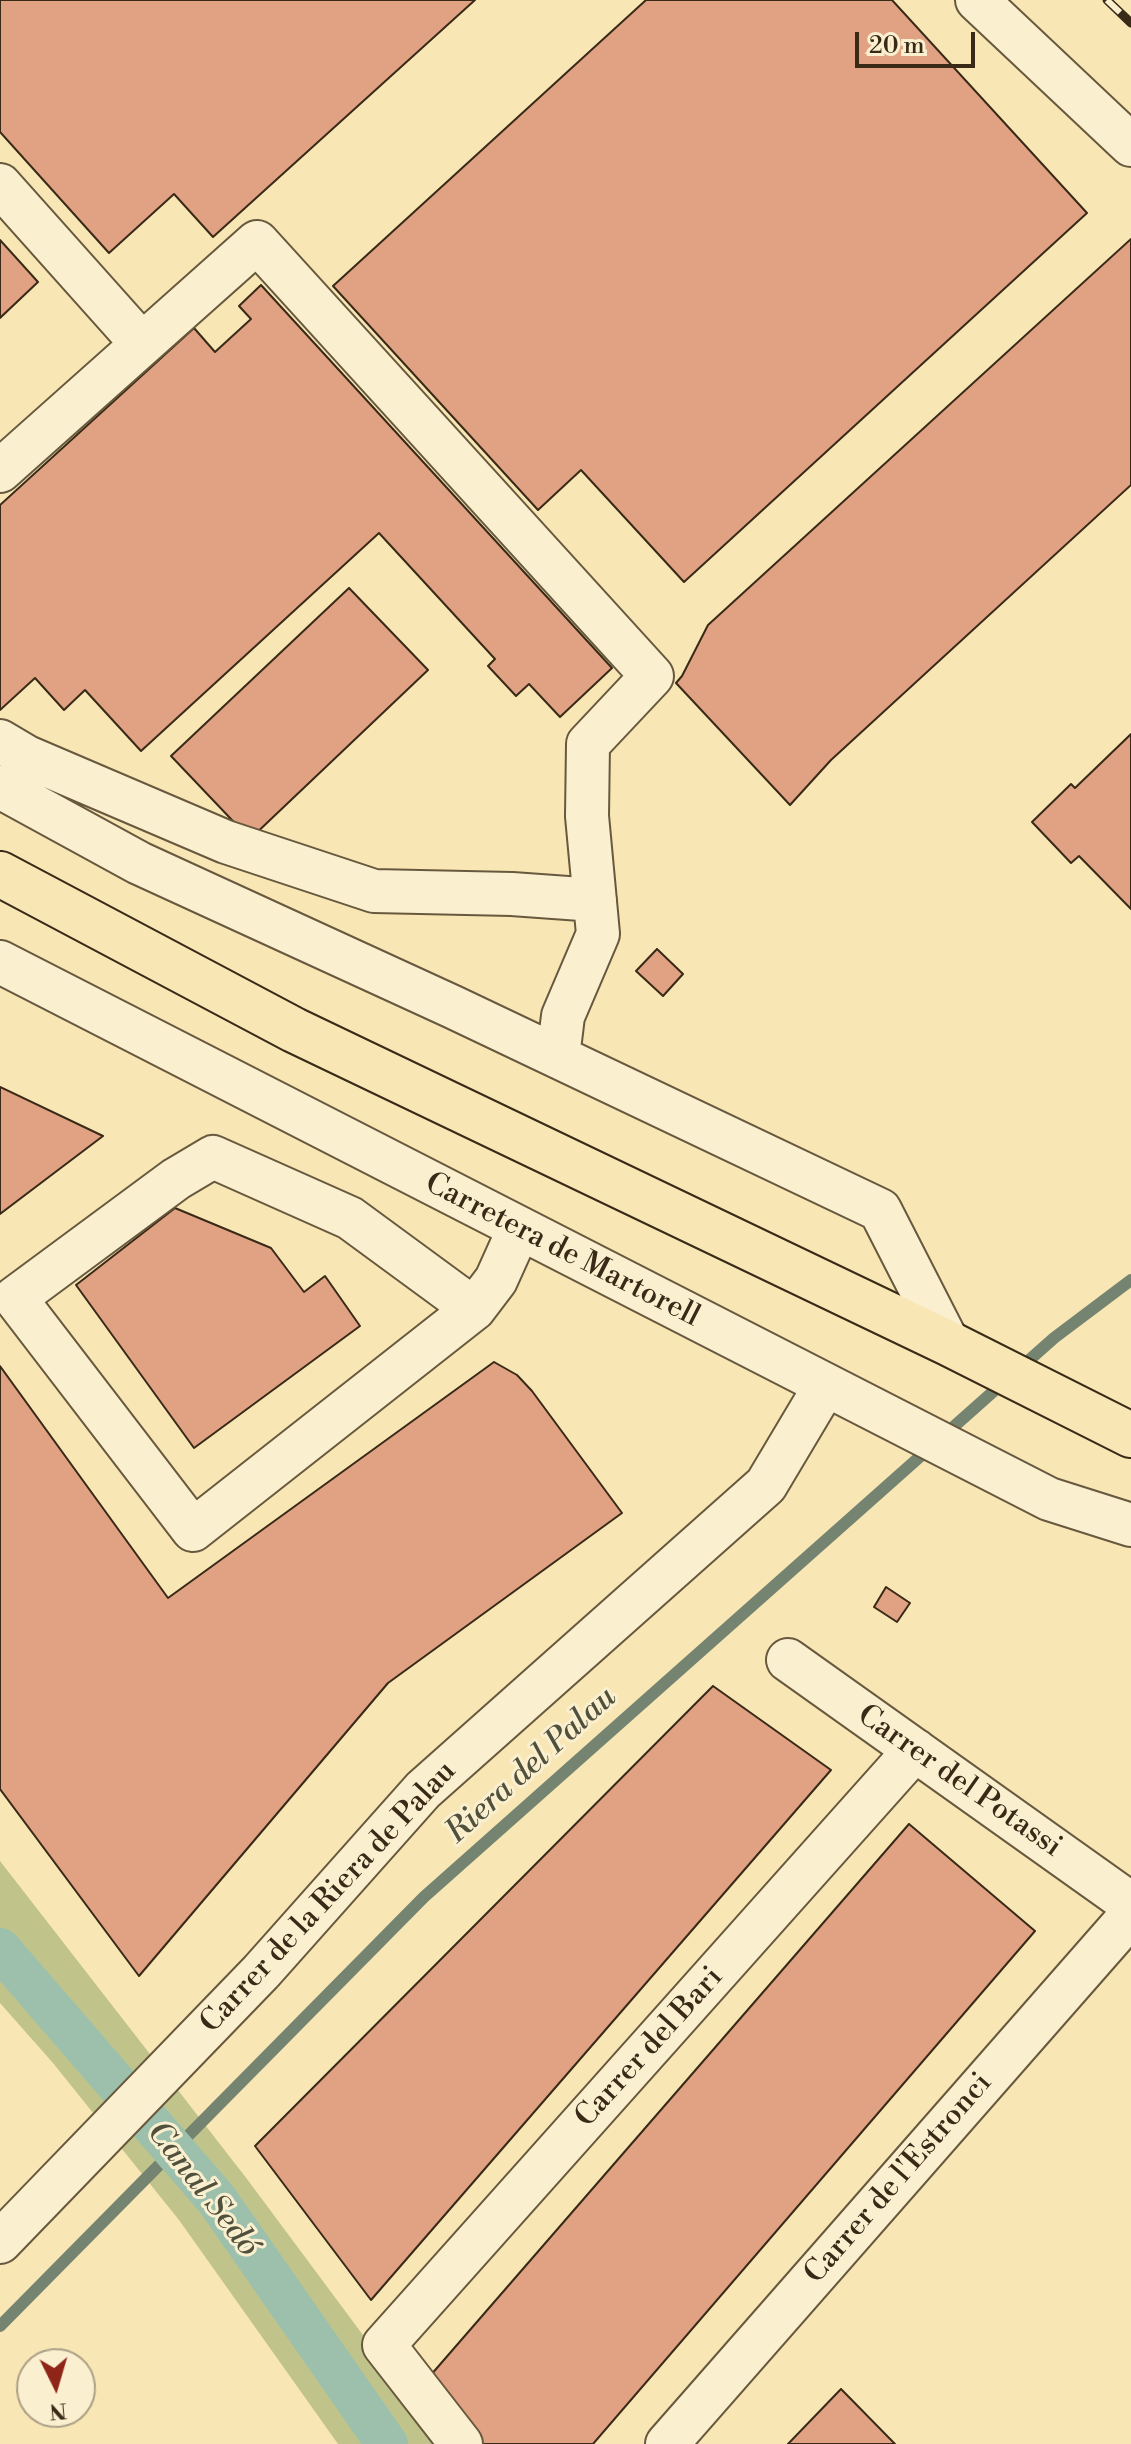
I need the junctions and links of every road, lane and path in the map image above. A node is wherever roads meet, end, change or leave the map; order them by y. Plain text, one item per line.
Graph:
1 (977, 0) edge
2 (1131, 145) edge
3 (0, 185) edge
4 (142, 344) junction
5 (0, 471) edge
6 (0, 741) edge
7 (0, 787) edge
8 (0, 874) edge
9 (595, 900) junction
10 (0, 962) edge
11 (558, 1057) junction
12 (519, 1229) junction
13 (474, 1309) junction
14 (948, 1343) junction
15 (825, 1386) junction
16 (1131, 1435) edge
17 (1131, 1525) edge
18 (788, 1660) dead end
19 (915, 1750) junction
20 (1131, 1904) edge
21 (1131, 1915) edge
22 (0, 2242) edge
23 (461, 2444) edge
24 (667, 2444) edge

1 - 2 street
3 - 4 street
4 - 5 street
4 - 9 street
6 - 9 street
7 - 11 street
8 - 14 main road
9 - 11 street
10 - 12 street, Carretera de Martorell
11 - 14 street
12 - 13 street
12 - 15 street, Carretera de Martorell
13 - 13 street
14 - 16 main road
15 - 17 street, Carretera de Martorell
15 - 22 street, Carrer de la Riera de Palau
18 - 19 street, Carrer del Potassi
19 - 20 street, Carrer del Potassi
19 - 23 street, Carrer del Bari
21 - 24 street, Carrer de l'Estronci

